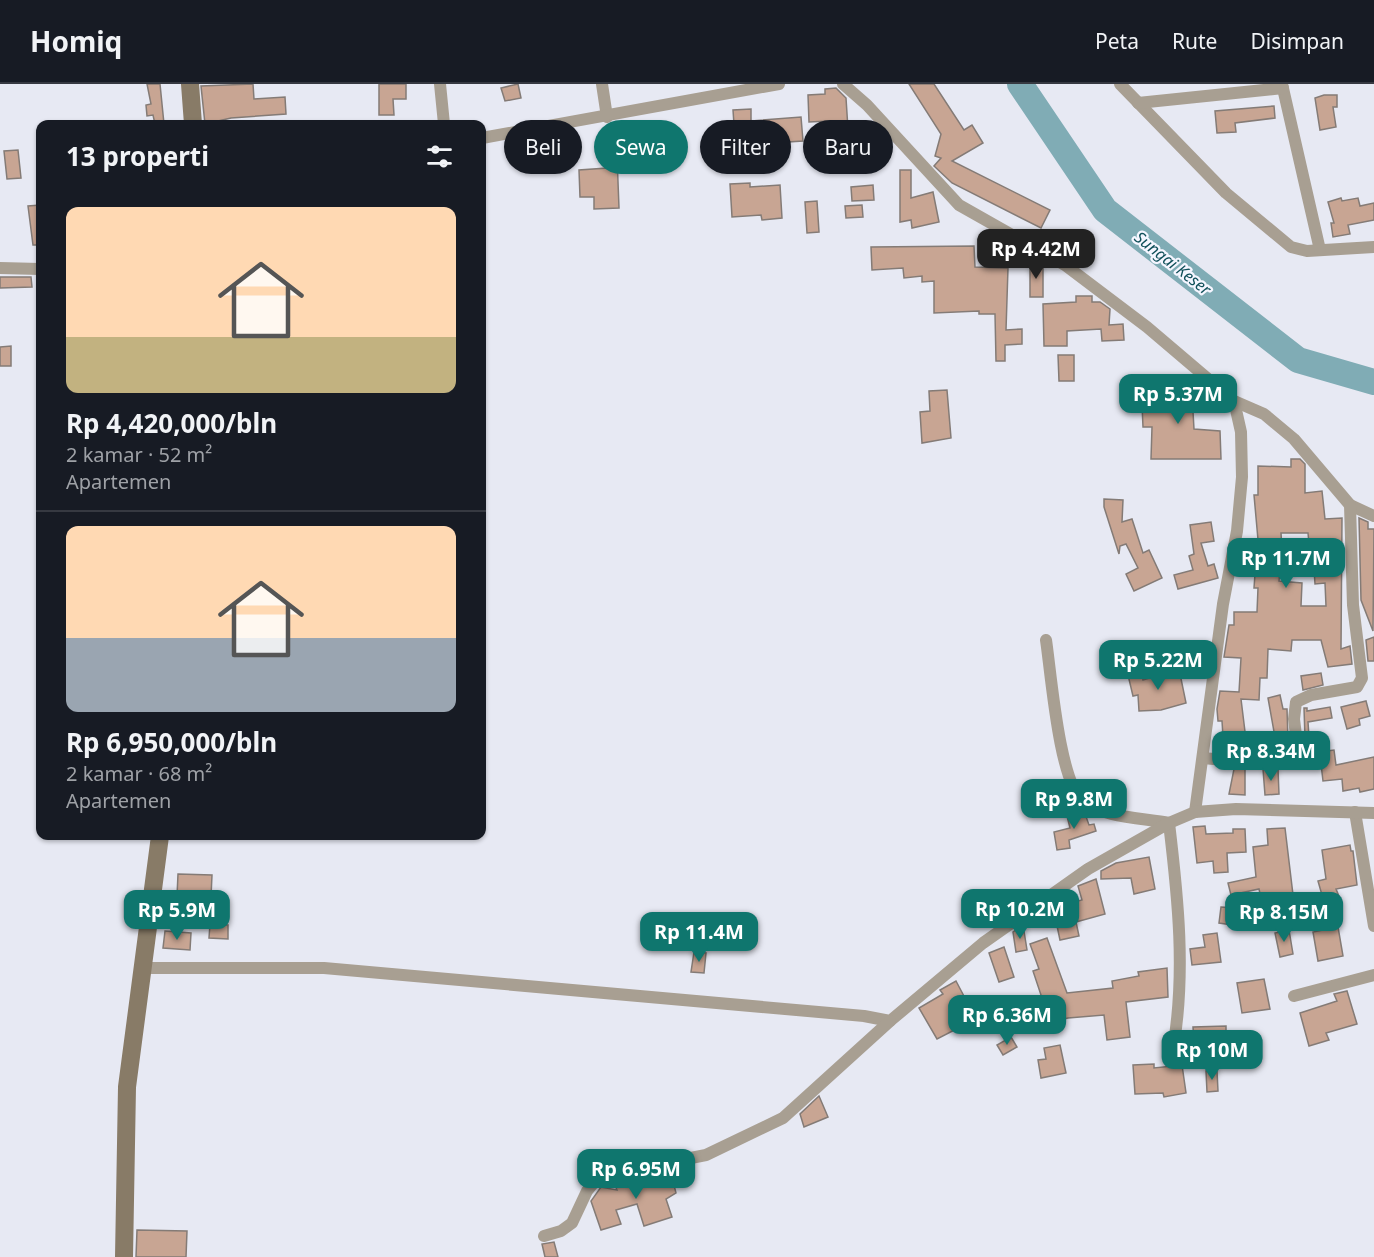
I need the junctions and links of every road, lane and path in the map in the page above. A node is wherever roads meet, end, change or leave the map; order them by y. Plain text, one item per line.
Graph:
1 (190, 84) edge
2 (440, 84) edge
3 (602, 84) edge
4 (779, 84) edge
5 (843, 84) edge
6 (1120, 84) edge
7 (1282, 86) edge
8 (1138, 103) junction
9 (608, 117) junction
10 (193, 120) edge
11 (444, 120) edge
12 (486, 137) edge
13 (1374, 247) edge
14 (1320, 250) junction
15 (0, 268) edge
16 (36, 268) edge
17 (1234, 401) junction
18 (1350, 505) junction
19 (1374, 516) edge
20 (1046, 640) dead end
21 (1203, 758) junction
22 (1195, 812) junction
23 (1355, 812) junction
24 (1374, 813) edge
25 (1169, 823) junction
26 (159, 840) edge
27 (1374, 926) edge
28 (141, 968) junction
29 (1374, 975) edge
30 (1294, 996) dead end
31 (890, 1021) junction
32 (1173, 1048) dead end
33 (544, 1236) dead end
34 (124, 1257) edge

1 - 10 street
2 - 11 street
3 - 9 street
4 - 9 street
5 - 17 street
6 - 8 street
7 - 8 street
7 - 14 street
8 - 14 street
9 - 12 street
13 - 14 street
15 - 16 street
17 - 18 street
17 - 21 street
18 - 19 street
18 - 21 street
20 - 25 street
21 - 22 street
22 - 23 street
22 - 25 street
23 - 24 street
23 - 27 street
25 - 31 street
25 - 32 street
26 - 28 street
28 - 31 street
28 - 34 street
29 - 30 street
31 - 33 street

